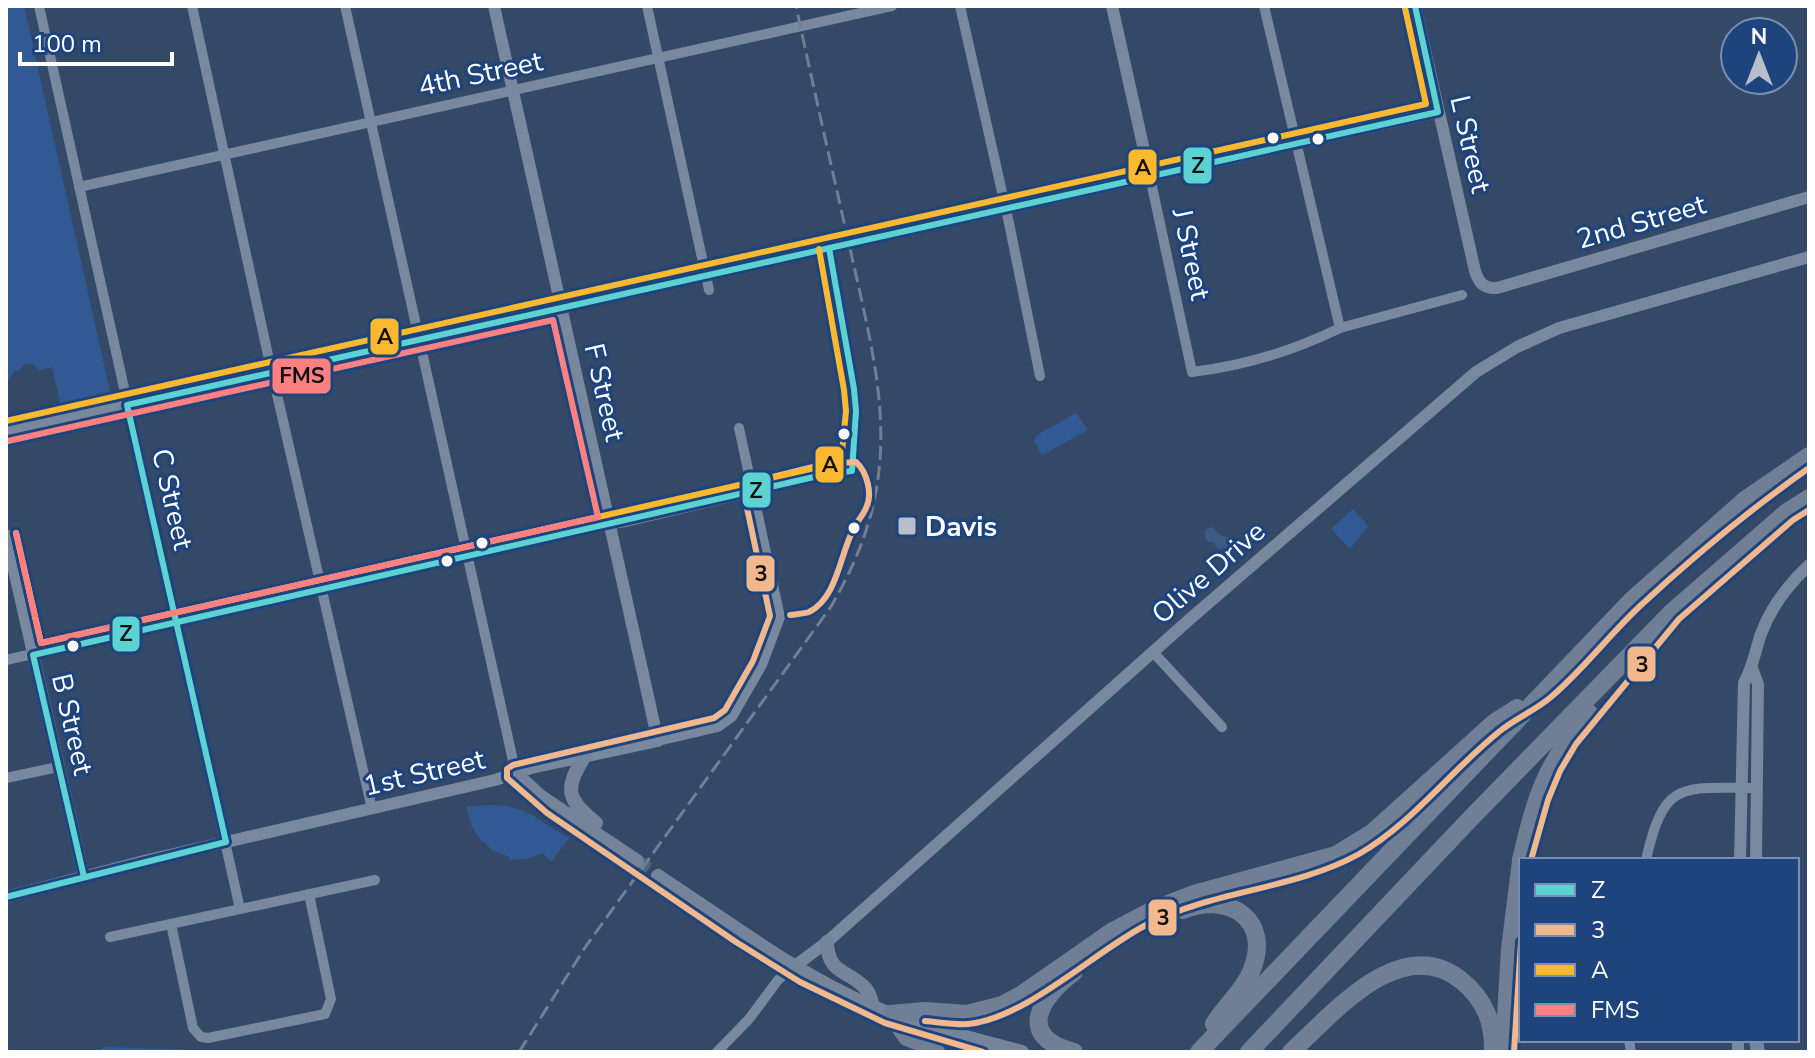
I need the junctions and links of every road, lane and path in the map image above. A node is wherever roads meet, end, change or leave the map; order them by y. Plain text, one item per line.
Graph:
1 (39, 6) edge
2 (192, 6) edge
3 (345, 6) edge
4 (494, 6) edge
5 (647, 6) edge
6 (892, 6) edge
7 (960, 6) edge
8 (1112, 6) edge
9 (1264, 6) edge
10 (1415, 6) edge
11 (658, 58) junction
12 (513, 91) junction
13 (1438, 112) junction
14 (372, 122) junction
15 (1296, 145) junction
16 (226, 155) junction
17 (1150, 177) junction
18 (79, 187) junction
19 (1809, 197) edge
20 (1006, 209) junction
21 (829, 248) junction
22 (1809, 257) edge
23 (706, 276) junction
24 (1487, 288) joint
25 (709, 290) dead end
26 (1462, 295) dead end
27 (561, 308) junction
28 (1340, 328) junction
29 (418, 340) junction
30 (272, 372) junction
31 (1040, 376) dead end
32 (127, 405) junction
33 (739, 428) dead end
34 (6, 431) edge
35 (1809, 456) edge
36 (754, 492) junction
37 (1809, 498) edge
38 (610, 525) junction
39 (6, 535) edge
40 (467, 555) junction
41 (1809, 565) edge
42 (322, 588) junction
43 (1672, 612) junction
44 (177, 622) junction
45 (1153, 652) junction
46 (33, 655) junction
47 (6, 660) edge
48 (1752, 668) junction
49 (1544, 690) junction
50 (1222, 727) dead end
51 (658, 741) junction
52 (585, 756) junction
53 (58, 767) junction
54 (516, 774) junction
55 (6, 778) edge
56 (1741, 788) junction
57 (1756, 788) junction
58 (372, 809) junction
59 (226, 842) junction
60 (617, 846) junction
61 (1521, 858) edge
62 (1647, 858) edge
63 (1740, 858) edge
64 (1756, 858) edge
65 (637, 861) tunnel mouth
66 (658, 876) tunnel mouth
67 (1519, 876) edge
68 (84, 877) junction
69 (375, 880) dead end
70 (309, 894) junction
71 (6, 897) edge
72 (240, 909) junction
73 (171, 924) junction
74 (110, 937) dead end
75 (827, 942) junction
76 (795, 966) junction
77 (882, 1011) junction
78 (717, 1052) edge
79 (936, 1052) edge
80 (1022, 1052) edge
81 (1074, 1052) edge
82 (1199, 1052) edge
83 (1249, 1052) edge
84 (1291, 1052) edge
85 (1493, 1052) edge
86 (1504, 1052) edge

1 - 18 street, C Street
2 - 16 street
3 - 14 street
4 - 12 street, F Street
5 - 11 street
6 - 11 street, 4th Street
7 - 20 street
8 - 17 street, J Street
9 - 15 street
10 - 13 street, L Street
11 - 12 street, 4th Street
11 - 23 street
12 - 14 street, 4th Street
12 - 27 street, F Street
13 - 15 street
13 - 24 street, L Street
14 - 16 street, 4th Street
14 - 29 street
15 - 17 street
15 - 28 street
16 - 18 street, 4th Street
16 - 30 street
17 - 20 street
17 - 28 street, J Street
18 - 32 street, C Street
19 - 24 street, 2nd Street
20 - 21 street
20 - 31 street
21 - 23 street
21 - 36 street
22 - 45 street, Olive Drive
23 - 25 street
23 - 27 street
26 - 28 street
27 - 29 street
27 - 38 street, F Street
29 - 30 street
29 - 40 street
30 - 32 street
30 - 42 street
32 - 34 street
32 - 44 street, C Street
33 - 36 street
35 - 49 highway
36 - 38 street
36 - 51 street, 1st Street
37 - 43 highway
38 - 40 street
38 - 51 street, F Street
39 - 46 street, B Street
40 - 42 street
40 - 54 street
41 - 48 street
42 - 44 street
42 - 58 street
43 - 61 highway
43 - 83 highway
44 - 46 street
44 - 59 street, C Street
45 - 50 street
45 - 75 street, Olive Drive
46 - 47 street
46 - 53 street, B Street
48 - 56 street
48 - 57 street
49 - 77 highway
49 - 82 highway
51 - 52 street, 1st Street
52 - 54 street, 1st Street
52 - 60 main road
53 - 55 street
53 - 68 street, B Street
54 - 58 street, 1st Street
54 - 60 main road
56 - 57 street
56 - 62 street
56 - 63 street
57 - 64 street
58 - 59 street, 1st Street
59 - 68 street, 1st Street
59 - 72 street, C Street
60 - 65 main road
66 - 76 main road
67 - 86 highway
68 - 71 street, 1st Street
69 - 70 street
70 - 72 street
70 - 73 street
72 - 73 street
73 - 74 street
75 - 76 street, Olive Drive
75 - 77 main road
76 - 77 main road
76 - 78 street, Olive Drive
77 - 79 highway
77 - 80 main road
81 - 82 highway
84 - 85 highway

